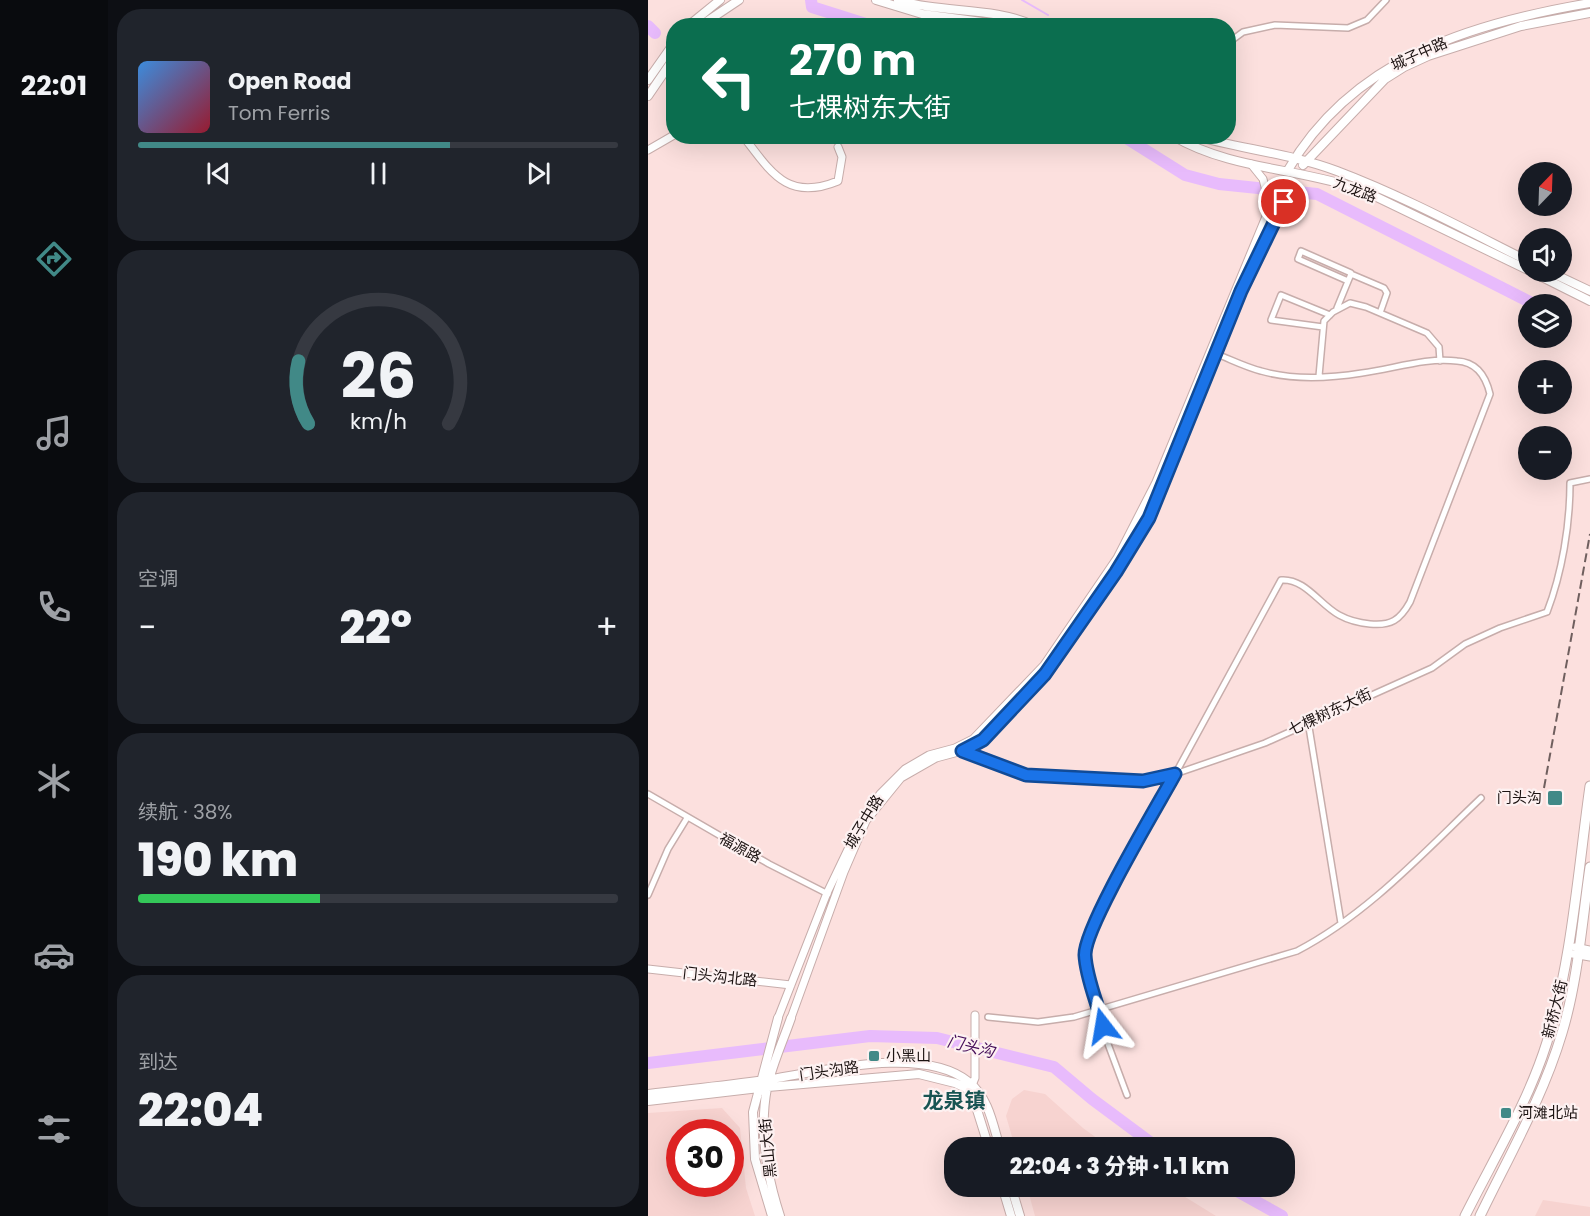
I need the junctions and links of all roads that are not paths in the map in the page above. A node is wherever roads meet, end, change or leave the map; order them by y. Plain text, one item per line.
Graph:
1 (720, 0) edge
2 (739, 0) edge
3 (876, 0) edge
4 (898, 0) edge
5 (1386, 0) edge
6 (1590, 3) edge
7 (1590, 13) edge
8 (698, 18) edge
9 (712, 18) edge
10 (952, 18) edge
11 (1013, 18) edge
12 (1236, 37) edge
13 (666, 54) edge
14 (666, 70) edge
15 (648, 80) edge
16 (648, 96) edge
17 (666, 140) edge
18 (750, 144) edge
19 (1191, 144) edge
20 (1223, 144) edge
21 (838, 147) dead end
22 (648, 150) edge
23 (1295, 158) junction
24 (1306, 162) junction
25 (1251, 164) junction
26 (1288, 170) junction
27 (1298, 173) junction
28 (1270, 208) junction
29 (1518, 256) edge
30 (1518, 265) edge
31 (1351, 274) junction
32 (1348, 281) junction
33 (1552, 282) edge
34 (1571, 282) edge
35 (1590, 291) edge
36 (1342, 296) junction
37 (1590, 301) edge
38 (1365, 307) junction
39 (1336, 309) junction
40 (1380, 313) junction
41 (1330, 315) junction
42 (1323, 327) junction
43 (1214, 353) junction
44 (1440, 361) junction
45 (1319, 376) junction
46 (1590, 479) edge
47 (1308, 722) junction
48 (958, 749) junction
49 (1175, 774) junction
50 (1590, 786) edge
51 (648, 794) edge
52 (1481, 798) dead end
53 (687, 818) junction
54 (1590, 867) edge
55 (827, 893) junction
56 (648, 896) edge
57 (835, 896) junction
58 (1341, 923) junction
59 (1567, 949) junction
60 (1590, 950) edge
61 (1578, 951) junction
62 (1590, 957) edge
63 (648, 969) edge
64 (791, 985) junction
65 (1099, 1008) junction
66 (975, 1015) dead end
67 (988, 1017) dead end
68 (778, 1018) joint
69 (791, 1018) joint
70 (769, 1083) junction
71 (758, 1085) junction
72 (971, 1089) junction
73 (648, 1094) edge
74 (1126, 1095) dead end
75 (648, 1101) edge
76 (986, 1137) edge
77 (997, 1137) edge
78 (1005, 1197) edge
79 (1014, 1197) edge
80 (772, 1216) edge
81 (780, 1216) edge
82 (1011, 1216) edge
83 (1020, 1216) edge
84 (1465, 1216) edge
85 (1480, 1216) edge

1 - 8 main road
2 - 9 main road
3 - 10 main road
4 - 11 main road
5 - 12 street
6 - 23 main road, 城子中路
7 - 24 main road, 城子中路
13 - 15 main road
14 - 16 main road
17 - 22 street
18 - 21 street
19 - 25 main road, 九龙路
20 - 23 main road, 九龙路
23 - 24 main road, 九龙路
23 - 26 main road, 城子中路
24 - 27 main road, 城子中路
24 - 29 main road, 九龙路
25 - 26 main road, 九龙路
25 - 28 street
26 - 27 main road, 九龙路
27 - 30 main road, 九龙路
28 - 43 street, 城子中路
28 - 43 street, 城子中路
31 - 32 street
31 - 32 street
31 - 40 street
32 - 36 street
33 - 37 main road, 九龙路
34 - 35 main road
36 - 38 street
36 - 39 street
38 - 39 street
38 - 40 street
39 - 41 street
40 - 44 street
41 - 42 street
41 - 42 street
42 - 45 street
43 - 45 street
43 - 48 street, 城子中路
44 - 45 street
44 - 49 street
46 - 47 street, 七棵树东大街
47 - 49 street, 七棵树东大街
47 - 58 street
48 - 49 street, 七棵树东大街
48 - 55 street, 城子中路
48 - 57 street, 城子中路
49 - 65 street
50 - 59 main road, 新桥大街
51 - 53 street, 福源路
52 - 58 street
53 - 55 street, 福源路
53 - 56 street
54 - 61 main road, 新桥大街
55 - 57 street, 福源路
55 - 64 street, 城子中路
57 - 69 street, 城子中路
58 - 65 street
59 - 61 street
59 - 84 main road, 新桥大街
60 - 61 street
61 - 62 street
61 - 85 main road, 新桥大街
63 - 64 street, 门头沟北路
64 - 68 street, 城子中路
65 - 67 street
65 - 74 street
66 - 72 street
68 - 71 main road, 城子中路
69 - 70 main road, 黑山大街
70 - 71 main road, 门头沟路
70 - 72 main road, 门头沟路
70 - 81 main road, 黑山大街
71 - 73 main road, 门头沟路
71 - 75 main road, 门头沟路
71 - 80 main road, 黑山大街
72 - 76 main road
72 - 77 main road
78 - 82 main road
79 - 83 main road

